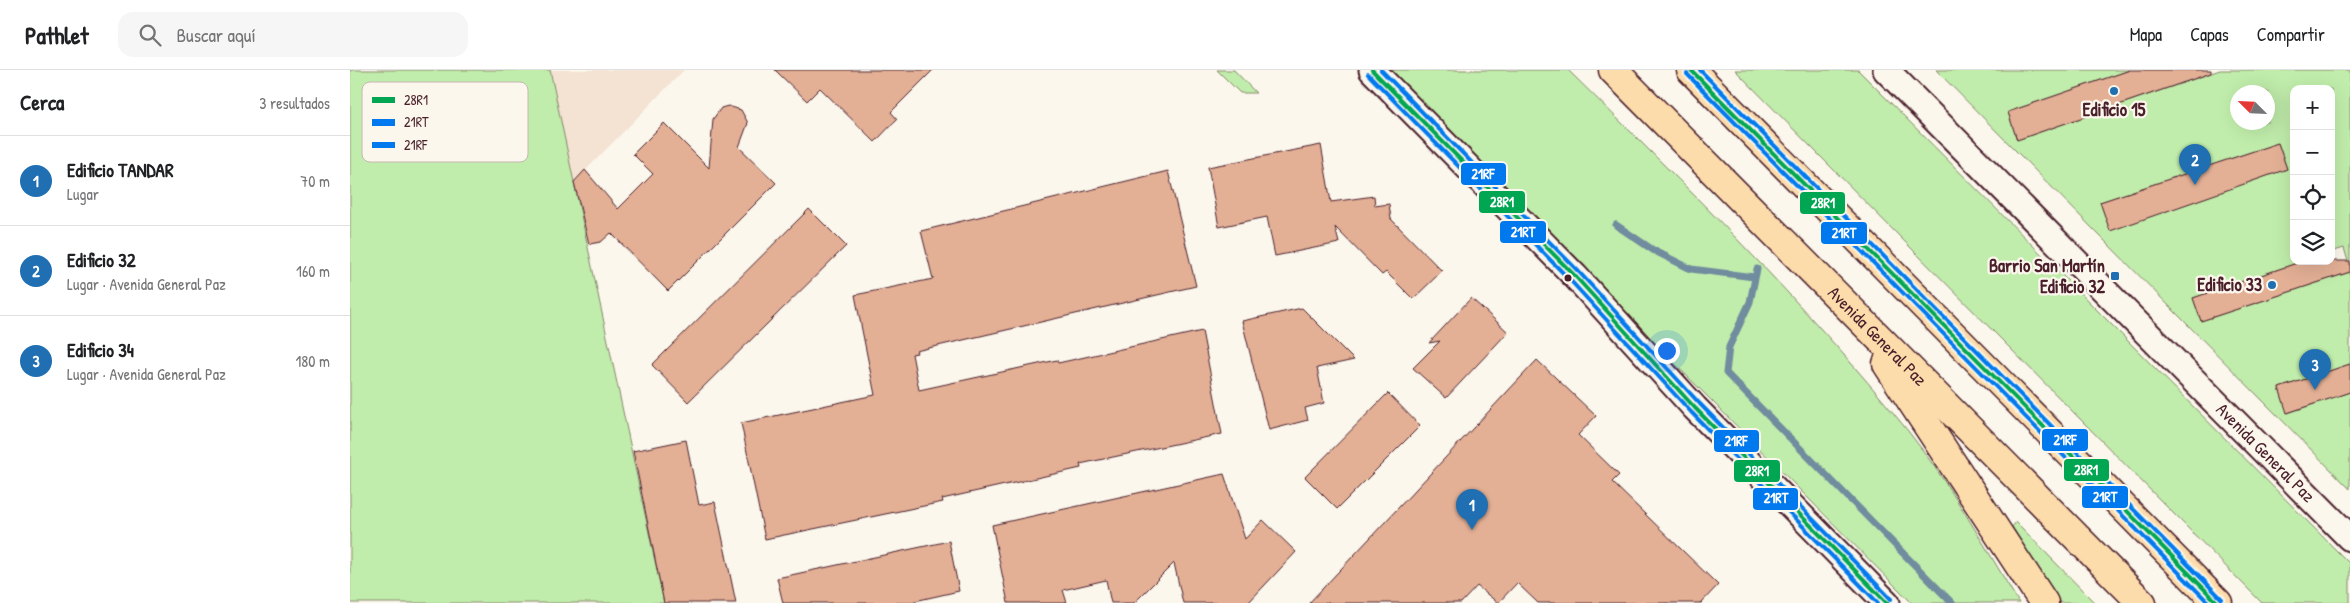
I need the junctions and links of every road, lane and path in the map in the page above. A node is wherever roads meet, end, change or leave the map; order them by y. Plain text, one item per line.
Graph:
1 (1372, 70) edge
2 (1613, 70) edge
3 (1692, 70) edge
4 (1886, 70) edge
5 (1850, 309) junction
6 (2350, 538) edge
7 (1887, 603) edge
8 (2044, 603) edge
9 (2142, 603) edge
10 (2218, 603) edge

1 - 7 street
2 - 5 highway, Avenida General Paz
3 - 10 highway
4 - 6 street, Avenida General Paz
5 - 8 highway
5 - 9 highway, Avenida General Paz

